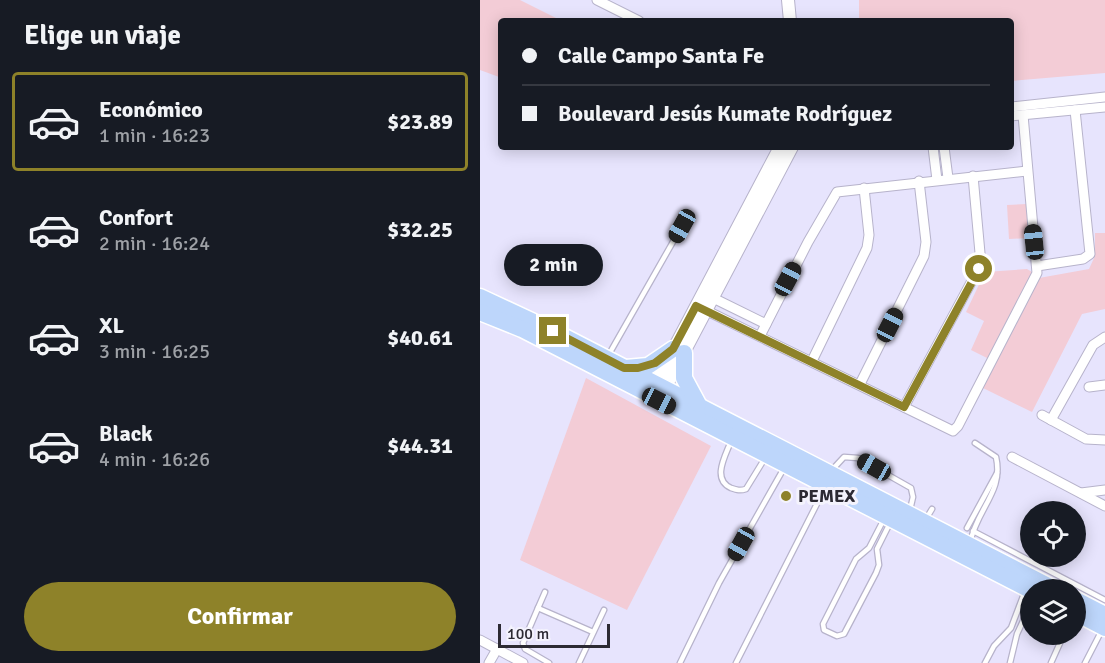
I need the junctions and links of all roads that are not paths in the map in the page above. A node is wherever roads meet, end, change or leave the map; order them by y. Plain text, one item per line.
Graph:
1 (597, 0) edge
2 (788, 0) edge
3 (633, 18) edge
4 (790, 18) edge
5 (1105, 98) edge
6 (1014, 107) edge
7 (1105, 107) edge
8 (1075, 111) junction
9 (1023, 115) junction
10 (1014, 116) edge
11 (779, 150) edge
12 (790, 150) edge
13 (933, 150) edge
14 (944, 150) edge
15 (1027, 171) junction
16 (973, 176) junction
17 (948, 178) junction
18 (936, 180) junction
19 (919, 181) junction
20 (864, 188) junction
21 (682, 226) dead end
22 (1037, 266) junction
23 (708, 295) junction
24 (480, 297) edge
25 (701, 308) junction
26 (480, 312) edge
27 (766, 324) junction
28 (760, 336) junction
29 (1105, 337) edge
30 (679, 351) junction
31 (606, 359) junction
32 (812, 361) junction
33 (624, 368) junction
34 (860, 384) junction
35 (1105, 385) edge
36 (1089, 387) dead end
37 (657, 392) junction
38 (700, 407) junction
39 (904, 407) junction
40 (1042, 414) dead end
41 (1051, 420) junction
42 (732, 438) junction
43 (1105, 440) edge
44 (975, 443) dead end
45 (766, 456) junction
46 (1012, 457) dead end
47 (786, 465) junction
48 (997, 473) junction
49 (828, 480) junction
50 (1105, 490) edge
51 (1080, 493) junction
52 (1105, 506) edge
53 (909, 520) junction
54 (967, 528) dead end
55 (971, 538) junction
56 (865, 552) junction
57 (878, 558) junction
58 (1030, 579) edge
59 (1031, 579) edge
60 (546, 592) dead end
61 (1086, 595) edge
62 (1105, 600) edge
63 (538, 608) junction
64 (1086, 608) edge
65 (604, 610) dead end
66 (1020, 610) edge
67 (1086, 617) edge
68 (1105, 624) edge
69 (1020, 628) edge
70 (593, 632) junction
71 (1002, 638) junction
72 (480, 640) edge
73 (1016, 644) junction
74 (1059, 645) edge
75 (497, 649) junction
76 (489, 663) edge
77 (523, 663) edge
78 (549, 663) edge
79 (579, 663) edge
80 (680, 663) edge
81 (736, 663) edge
82 (985, 663) edge
83 (1010, 663) edge
84 (1051, 663) edge
85 (1085, 663) edge

1 - 3 street
2 - 4 street
5 - 6 street
7 - 8 street
8 - 9 street
8 - 22 street
9 - 10 street
9 - 15 street
11 - 23 street
12 - 23 street
13 - 18 street
14 - 17 street
15 - 16 street
15 - 22 street
16 - 17 street
16 - 39 street
17 - 18 street
18 - 19 street
19 - 20 street
19 - 34 street
20 - 27 street
20 - 32 street
21 - 31 lane
22 - 39 street
23 - 25 street
23 - 27 street
24 - 31 highway
25 - 28 street
25 - 30 street
26 - 37 highway
27 - 28 street
28 - 32 street
29 - 41 street
30 - 33 highway
30 - 37 street
30 - 38 highway
31 - 33 highway
32 - 34 street
33 - 37 highway
34 - 39 street
35 - 36 street
37 - 38 highway
37 - 42 highway
38 - 49 highway
40 - 41 street
41 - 43 street
42 - 45 highway
42 - 45 lane
44 - 48 lane
45 - 47 highway
46 - 51 street
47 - 49 highway
47 - 80 lane
48 - 54 lane
48 - 55 lane
49 - 53 highway
49 - 53 highway
49 - 53 lane
49 - 81 lane
50 - 51 street
51 - 52 street
53 - 55 highway
53 - 56 lane
53 - 57 lane
53 - 58 highway
55 - 59 highway
56 - 57 lane
56 - 57 lane
60 - 63 lane
61 - 62 lane
63 - 70 lane
63 - 78 lane
64 - 68 highway
65 - 70 lane
66 - 71 lane
67 - 68 highway
68 - 85 lane
69 - 73 lane
70 - 79 lane
71 - 73 lane
71 - 82 lane
72 - 75 street
73 - 83 lane
74 - 84 lane
75 - 76 street
75 - 77 street

